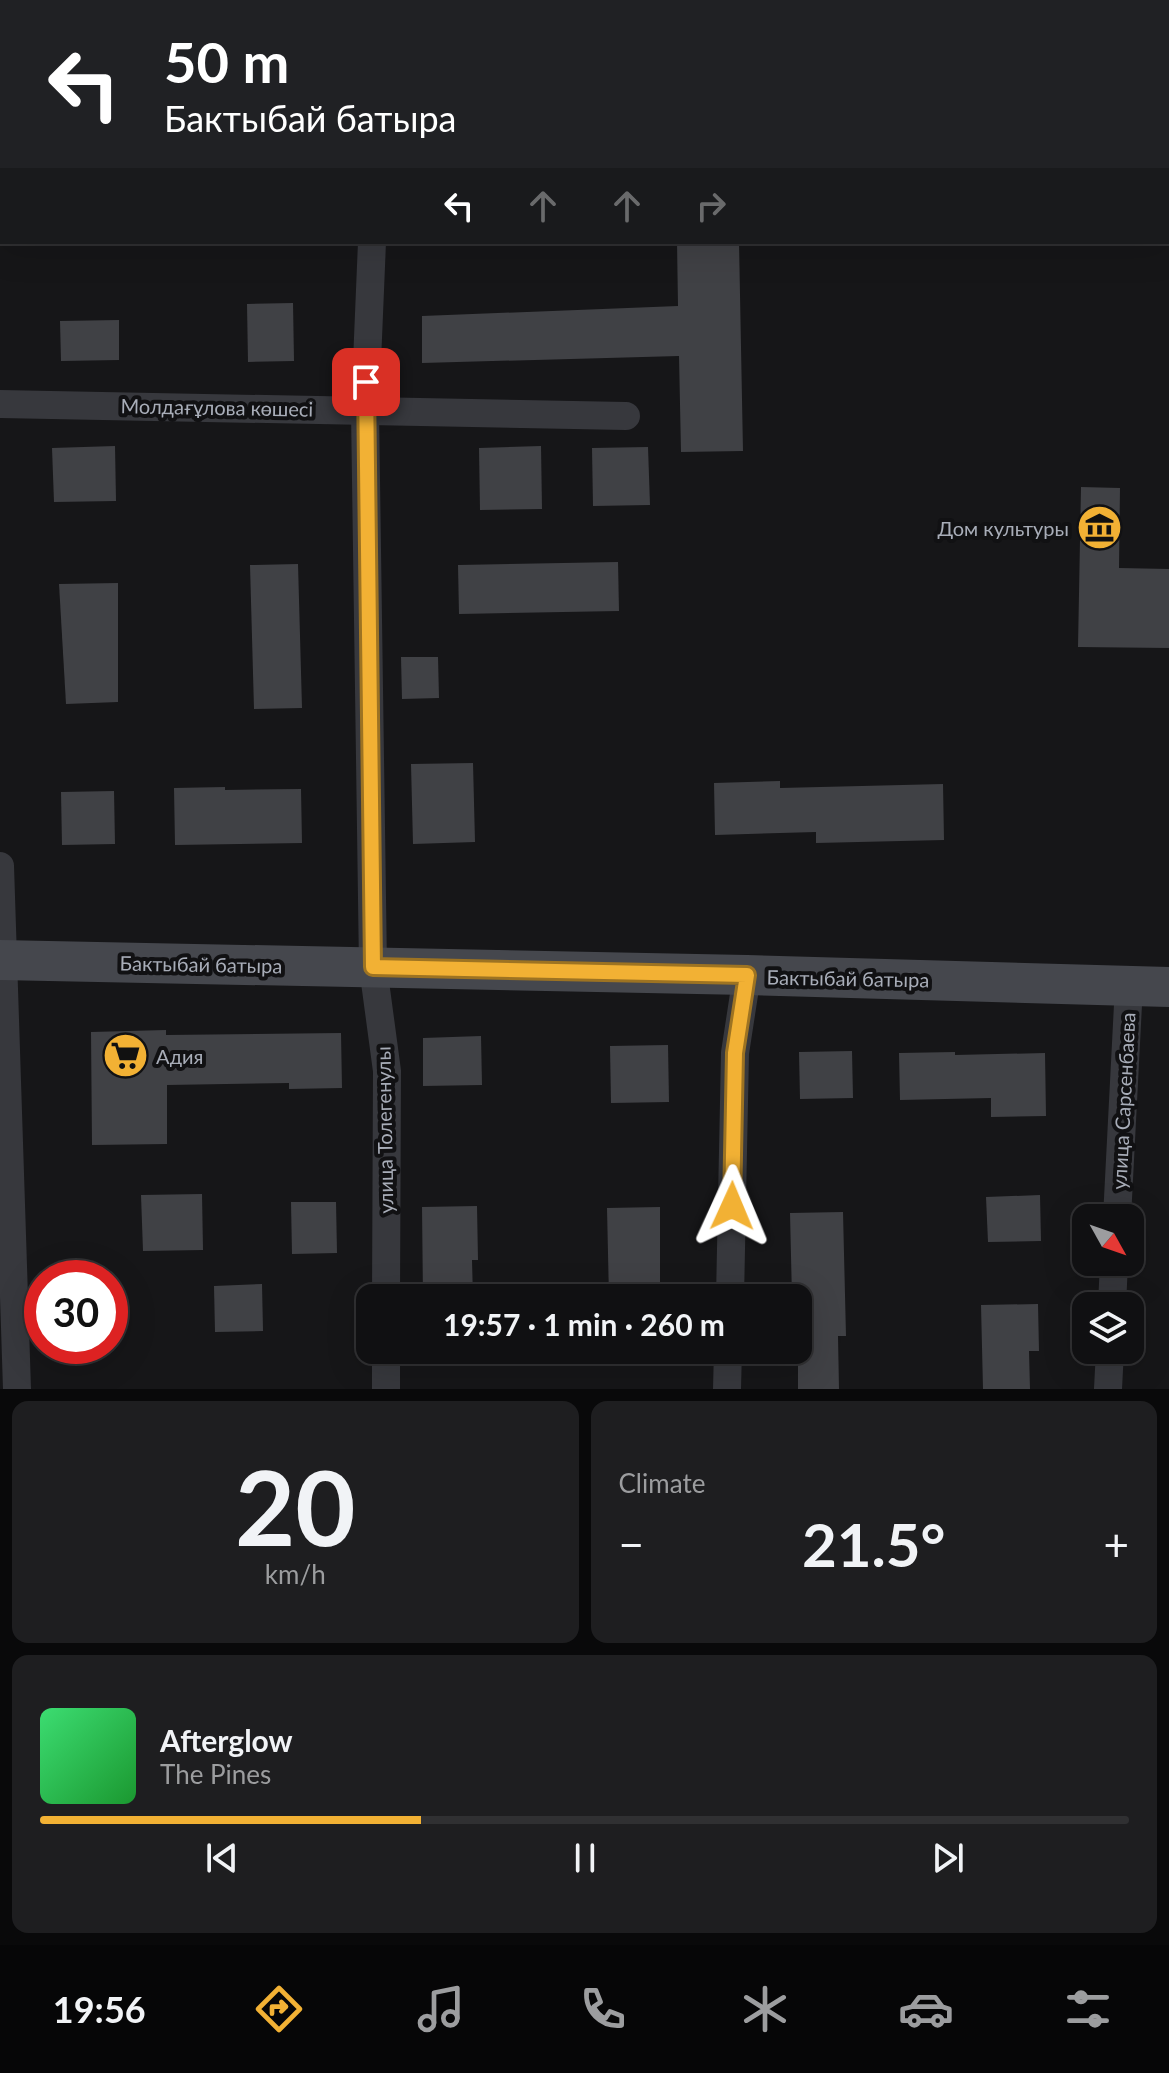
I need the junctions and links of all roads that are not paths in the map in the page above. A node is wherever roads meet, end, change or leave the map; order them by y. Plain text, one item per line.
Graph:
1 (372, 244) edge
2 (0, 404) edge
3 (365, 410) junction
4 (626, 416) dead end
5 (0, 866) edge
6 (0, 960) edge
7 (373, 967) junction
8 (747, 975) junction
9 (1129, 985) junction
10 (1169, 987) edge
11 (1118, 1204) edge
12 (386, 1284) edge
13 (730, 1284) edge
14 (386, 1364) edge
15 (728, 1364) edge
16 (1109, 1364) edge
17 (17, 1389) edge
18 (386, 1389) edge
19 (727, 1389) edge
20 (1108, 1389) edge

1 - 3 street, улица Толегенулы
2 - 3 street, Молдағұлова көшесі
3 - 4 street, Молдағұлова көшесі
3 - 7 street, улица Толегенулы
5 - 6 street
6 - 7 street, Бактыбай батыра
6 - 17 street
7 - 8 street, Бактыбай батыра
7 - 12 street, улица Толегенулы
8 - 9 street, Бактыбай батыра
8 - 13 street
9 - 10 street, Бактыбай батыра
9 - 11 street, улица Сарсенбаева
14 - 18 street
15 - 19 street
16 - 20 street

